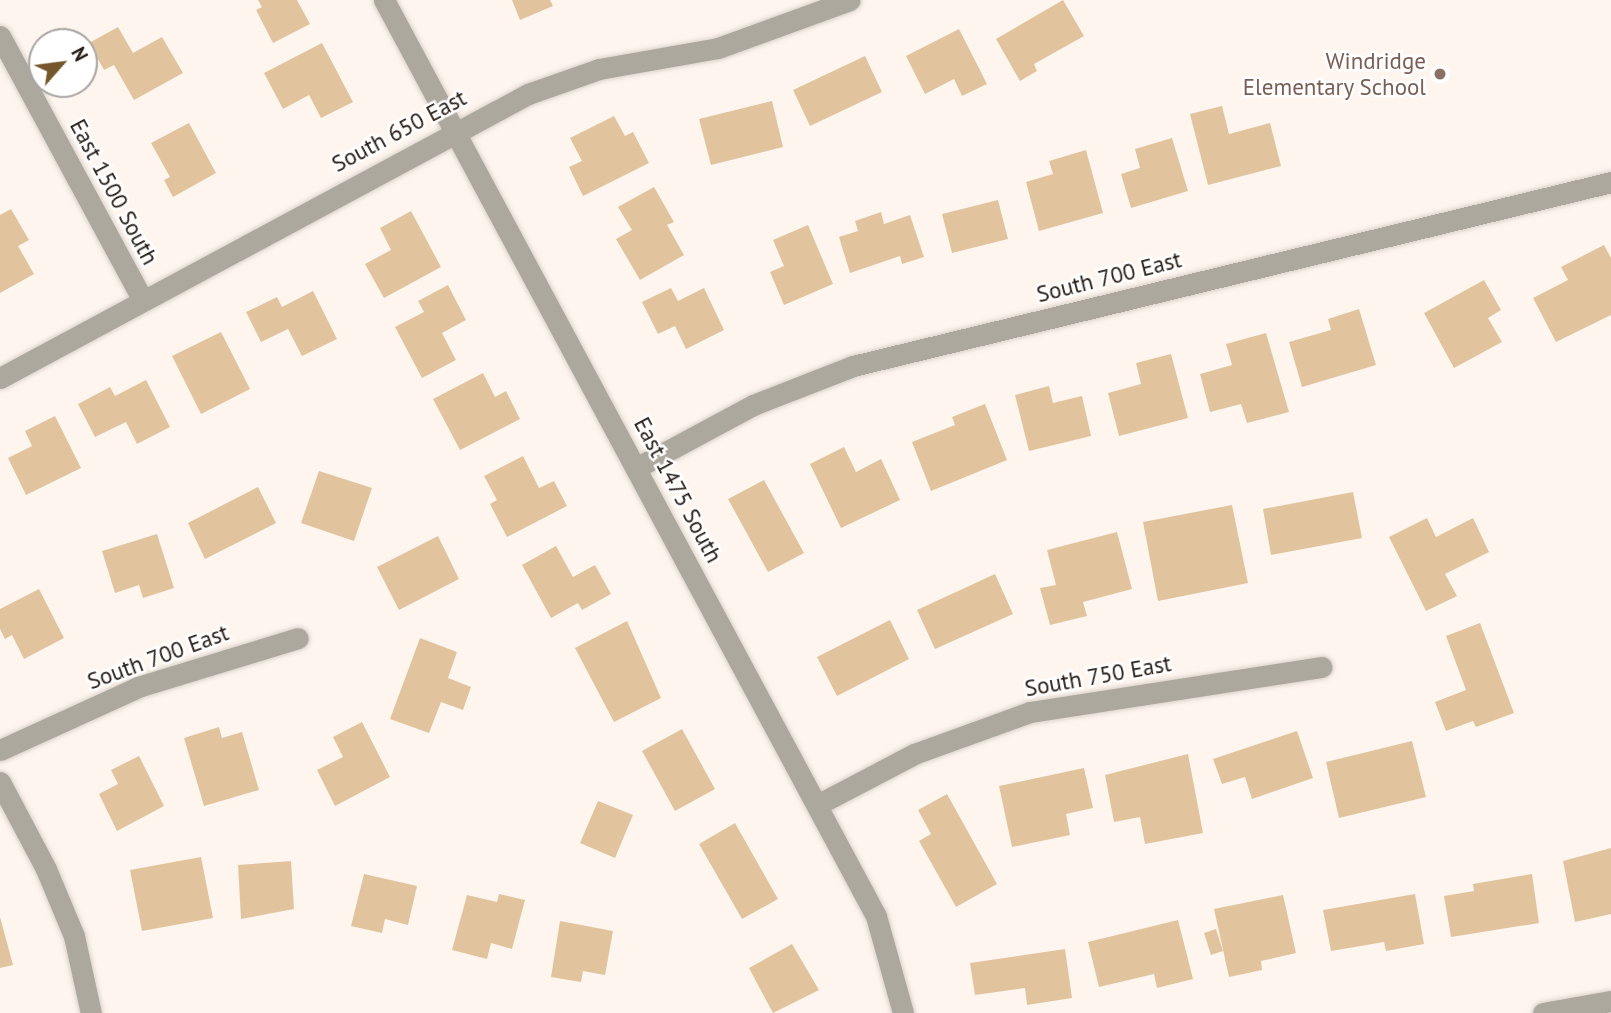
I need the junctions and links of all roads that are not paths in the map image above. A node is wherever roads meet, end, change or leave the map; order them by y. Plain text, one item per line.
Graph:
1 (384, 0) edge
2 (850, 0) edge
3 (0, 36) edge
4 (455, 130) junction
5 (1611, 182) edge
6 (143, 300) junction
7 (0, 378) edge
8 (636, 468) junction
9 (298, 638) dead end
10 (1322, 667) dead end
11 (0, 750) edge
12 (0, 782) edge
13 (817, 805) junction
14 (1611, 1001) edge
15 (91, 1013) edge
16 (903, 1013) edge
17 (1543, 1013) edge

1 - 4 street, East 1475 South
2 - 4 street, South 650 East
3 - 6 street, East 1500 South
4 - 6 street, South 650 East
4 - 8 street, East 1475 South
5 - 8 street, South 700 East
6 - 7 street, South 650 East
8 - 13 street, East 1475 South
9 - 11 street, South 700 East
10 - 13 street, South 750 East
12 - 15 street
13 - 16 street, East 1475 South
14 - 17 street

